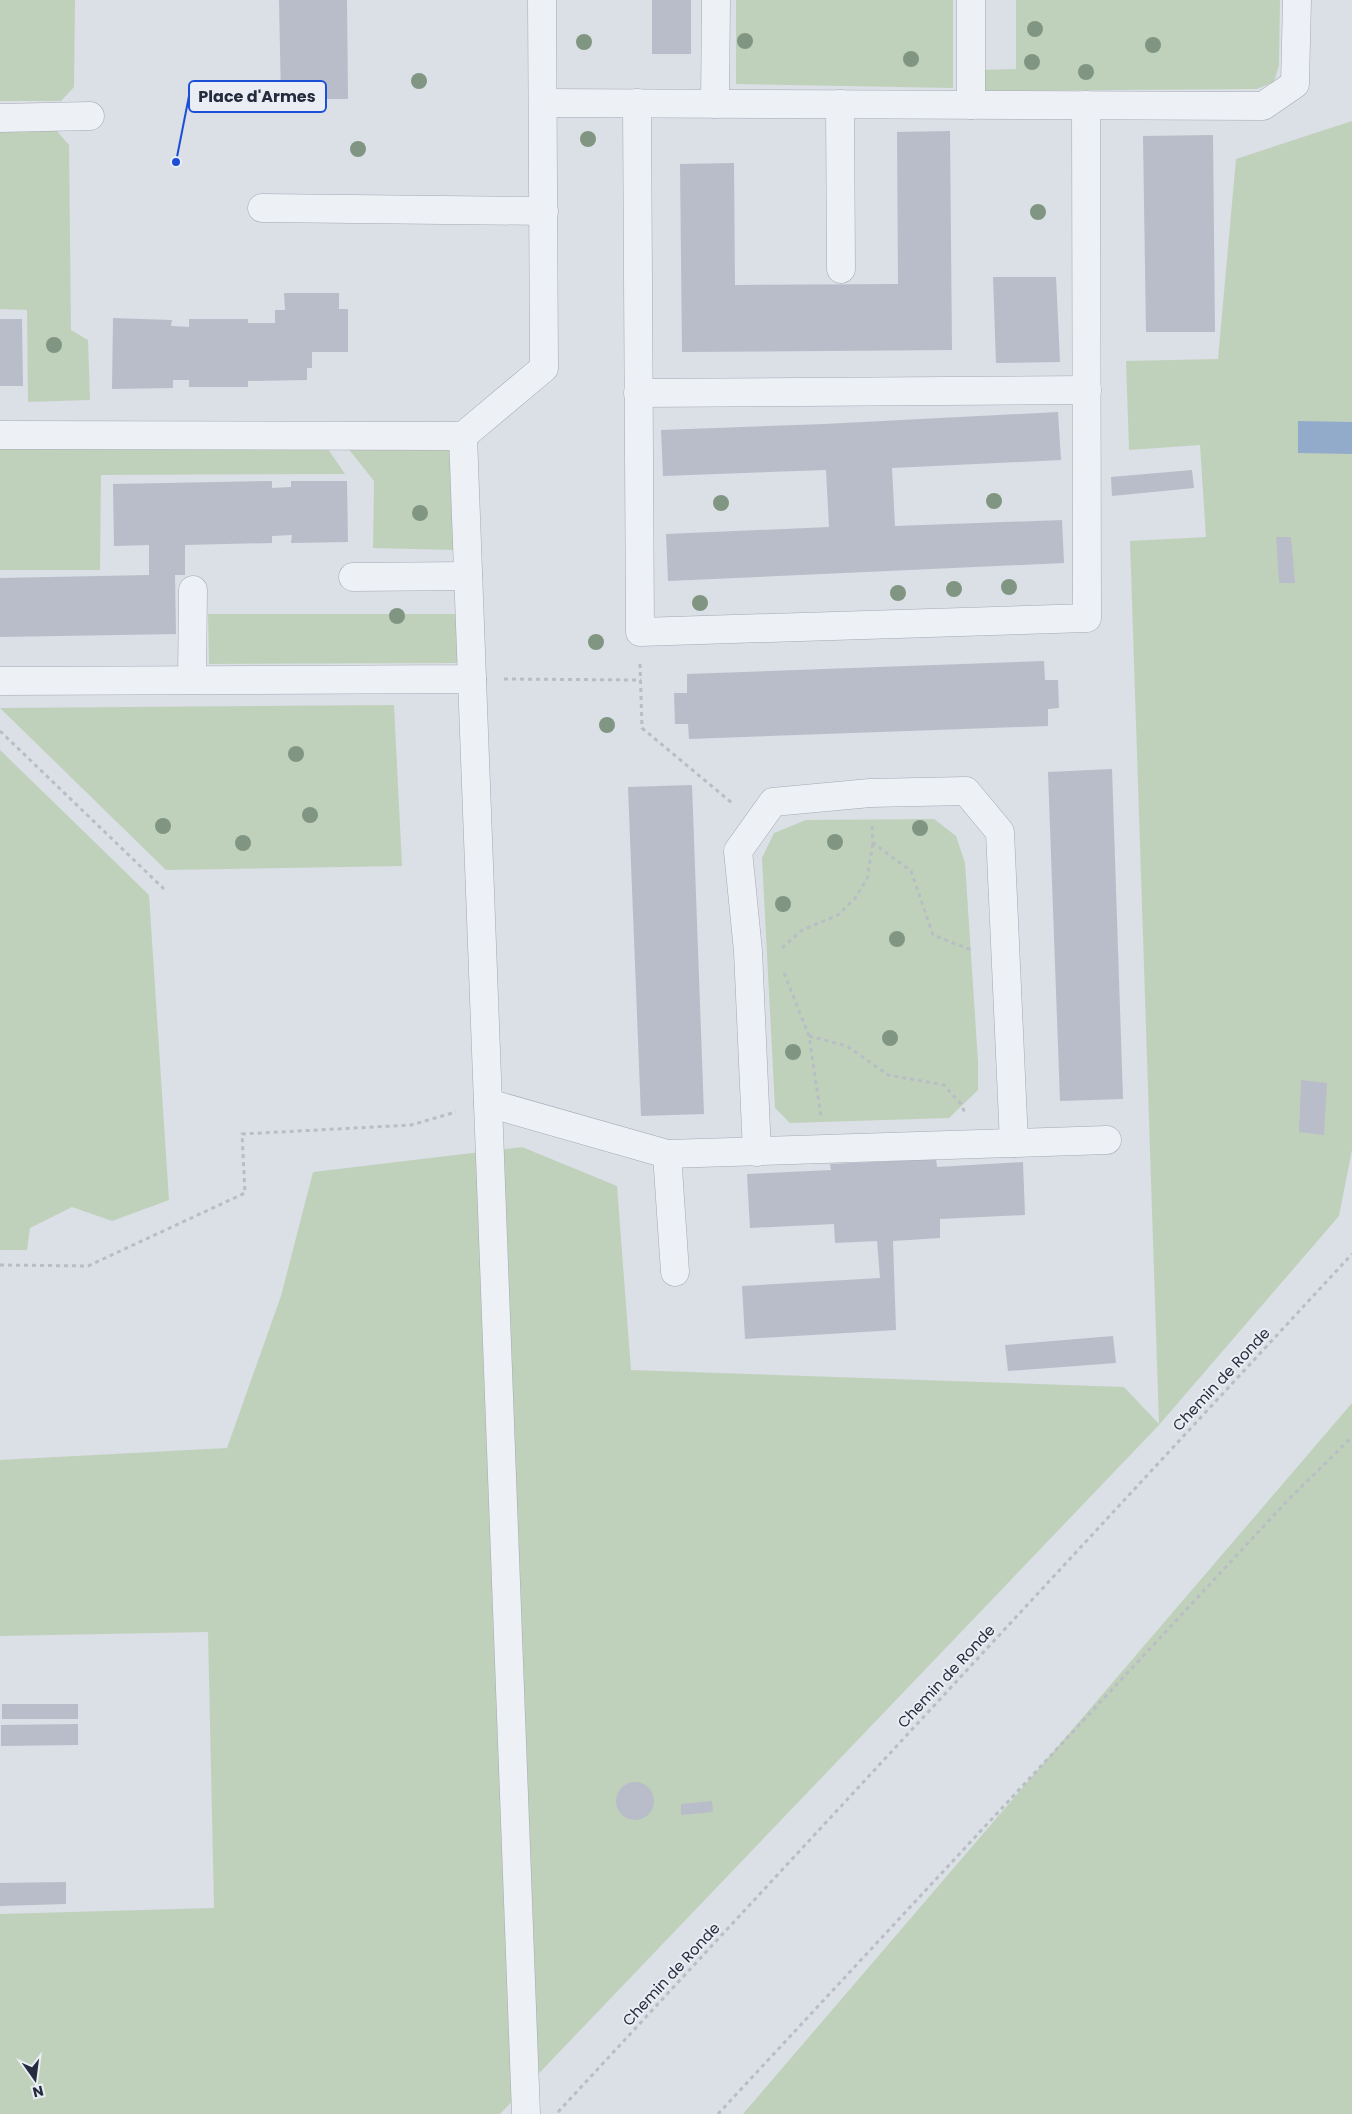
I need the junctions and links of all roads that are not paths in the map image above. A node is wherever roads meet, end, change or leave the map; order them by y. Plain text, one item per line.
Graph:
1 (542, 0) edge
2 (716, 0) edge
3 (971, 0) edge
4 (1297, 0) edge
5 (543, 103) junction
6 (636, 104) junction
7 (715, 104) junction
8 (840, 104) junction
9 (971, 105) junction
10 (1086, 105) junction
11 (90, 116) dead end
12 (0, 118) edge
13 (262, 208) dead end
14 (544, 211) junction
15 (841, 269) dead end
16 (1087, 390) junction
17 (638, 393) junction
18 (0, 435) edge
19 (463, 436) junction
20 (468, 576) junction
21 (353, 577) dead end
22 (194, 590) dead end
23 (472, 679) junction
24 (192, 680) junction
25 (0, 681) edge
26 (488, 1103) junction
27 (1107, 1140) dead end
28 (1014, 1143) junction
29 (757, 1152) junction
30 (666, 1154) junction
31 (675, 1272) dead end
32 (526, 2114) edge

1 - 5 street
2 - 7 street
3 - 9 street
4 - 10 street
5 - 6 street
5 - 14 street
6 - 7 street
6 - 17 street
7 - 8 street
8 - 9 street
8 - 15 street
9 - 10 street
10 - 16 street
11 - 12 street
13 - 14 street
14 - 19 street
16 - 17 street
16 - 17 street
18 - 19 street
19 - 20 street
20 - 21 street
20 - 23 street
22 - 24 street
23 - 24 street
23 - 26 street
24 - 25 street
26 - 30 street
26 - 32 street
27 - 28 street
28 - 29 street
28 - 29 street
29 - 30 street
30 - 31 street

